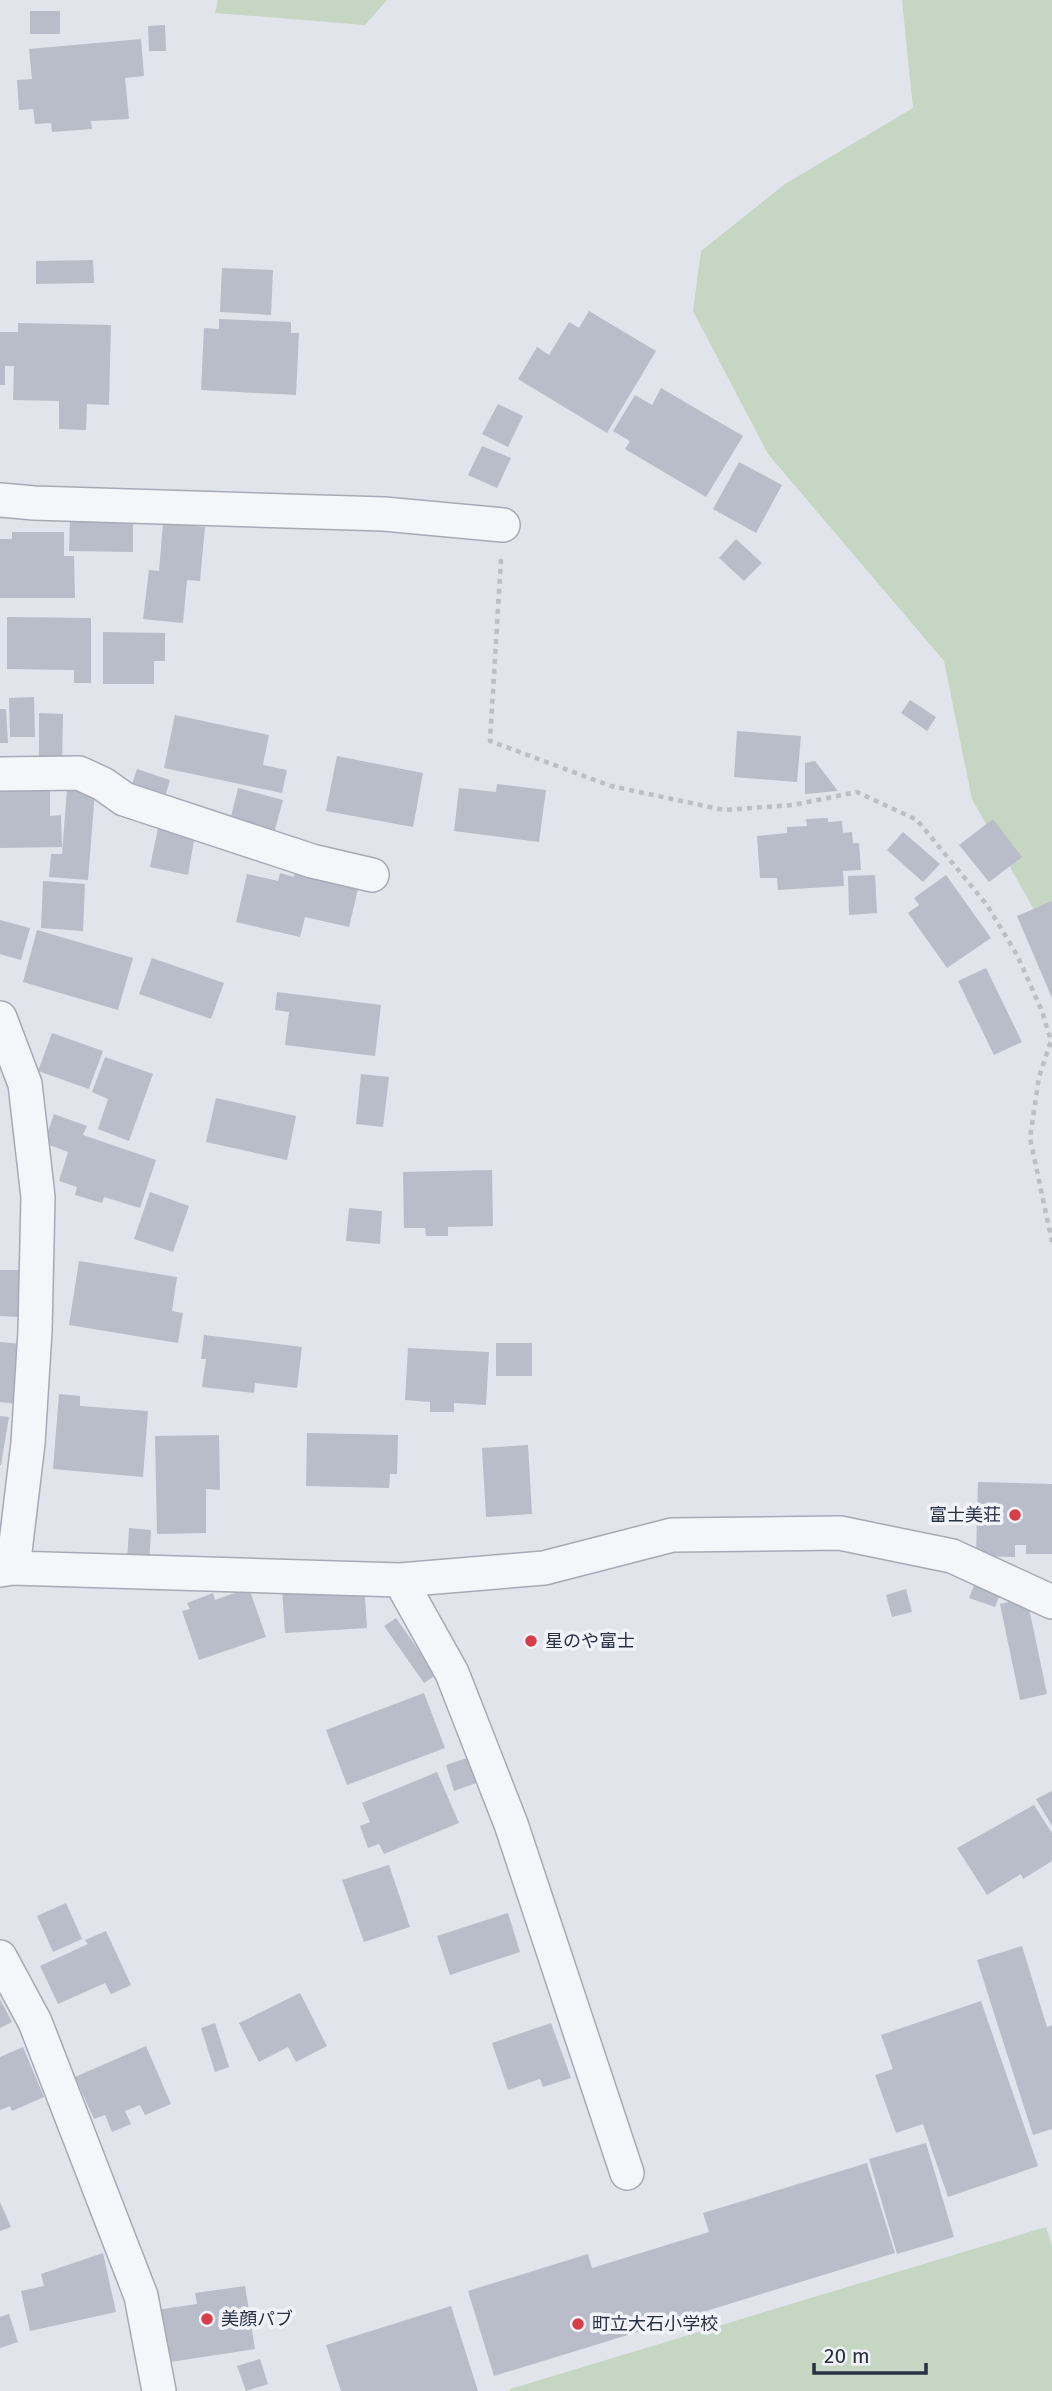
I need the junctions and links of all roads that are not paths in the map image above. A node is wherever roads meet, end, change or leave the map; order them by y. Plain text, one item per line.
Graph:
1 (0, 500) edge
2 (503, 525) road end
3 (0, 774) edge
4 (372, 875) dead end
5 (0, 1018) edge
6 (6, 1569) edge
7 (400, 1580) junction
8 (1052, 1602) edge
9 (0, 1957) edge
10 (627, 2173) dead end
11 (159, 2391) edge

1 - 2 street
3 - 4 street
5 - 6 street
6 - 7 street
7 - 8 street
7 - 10 street
9 - 11 street

